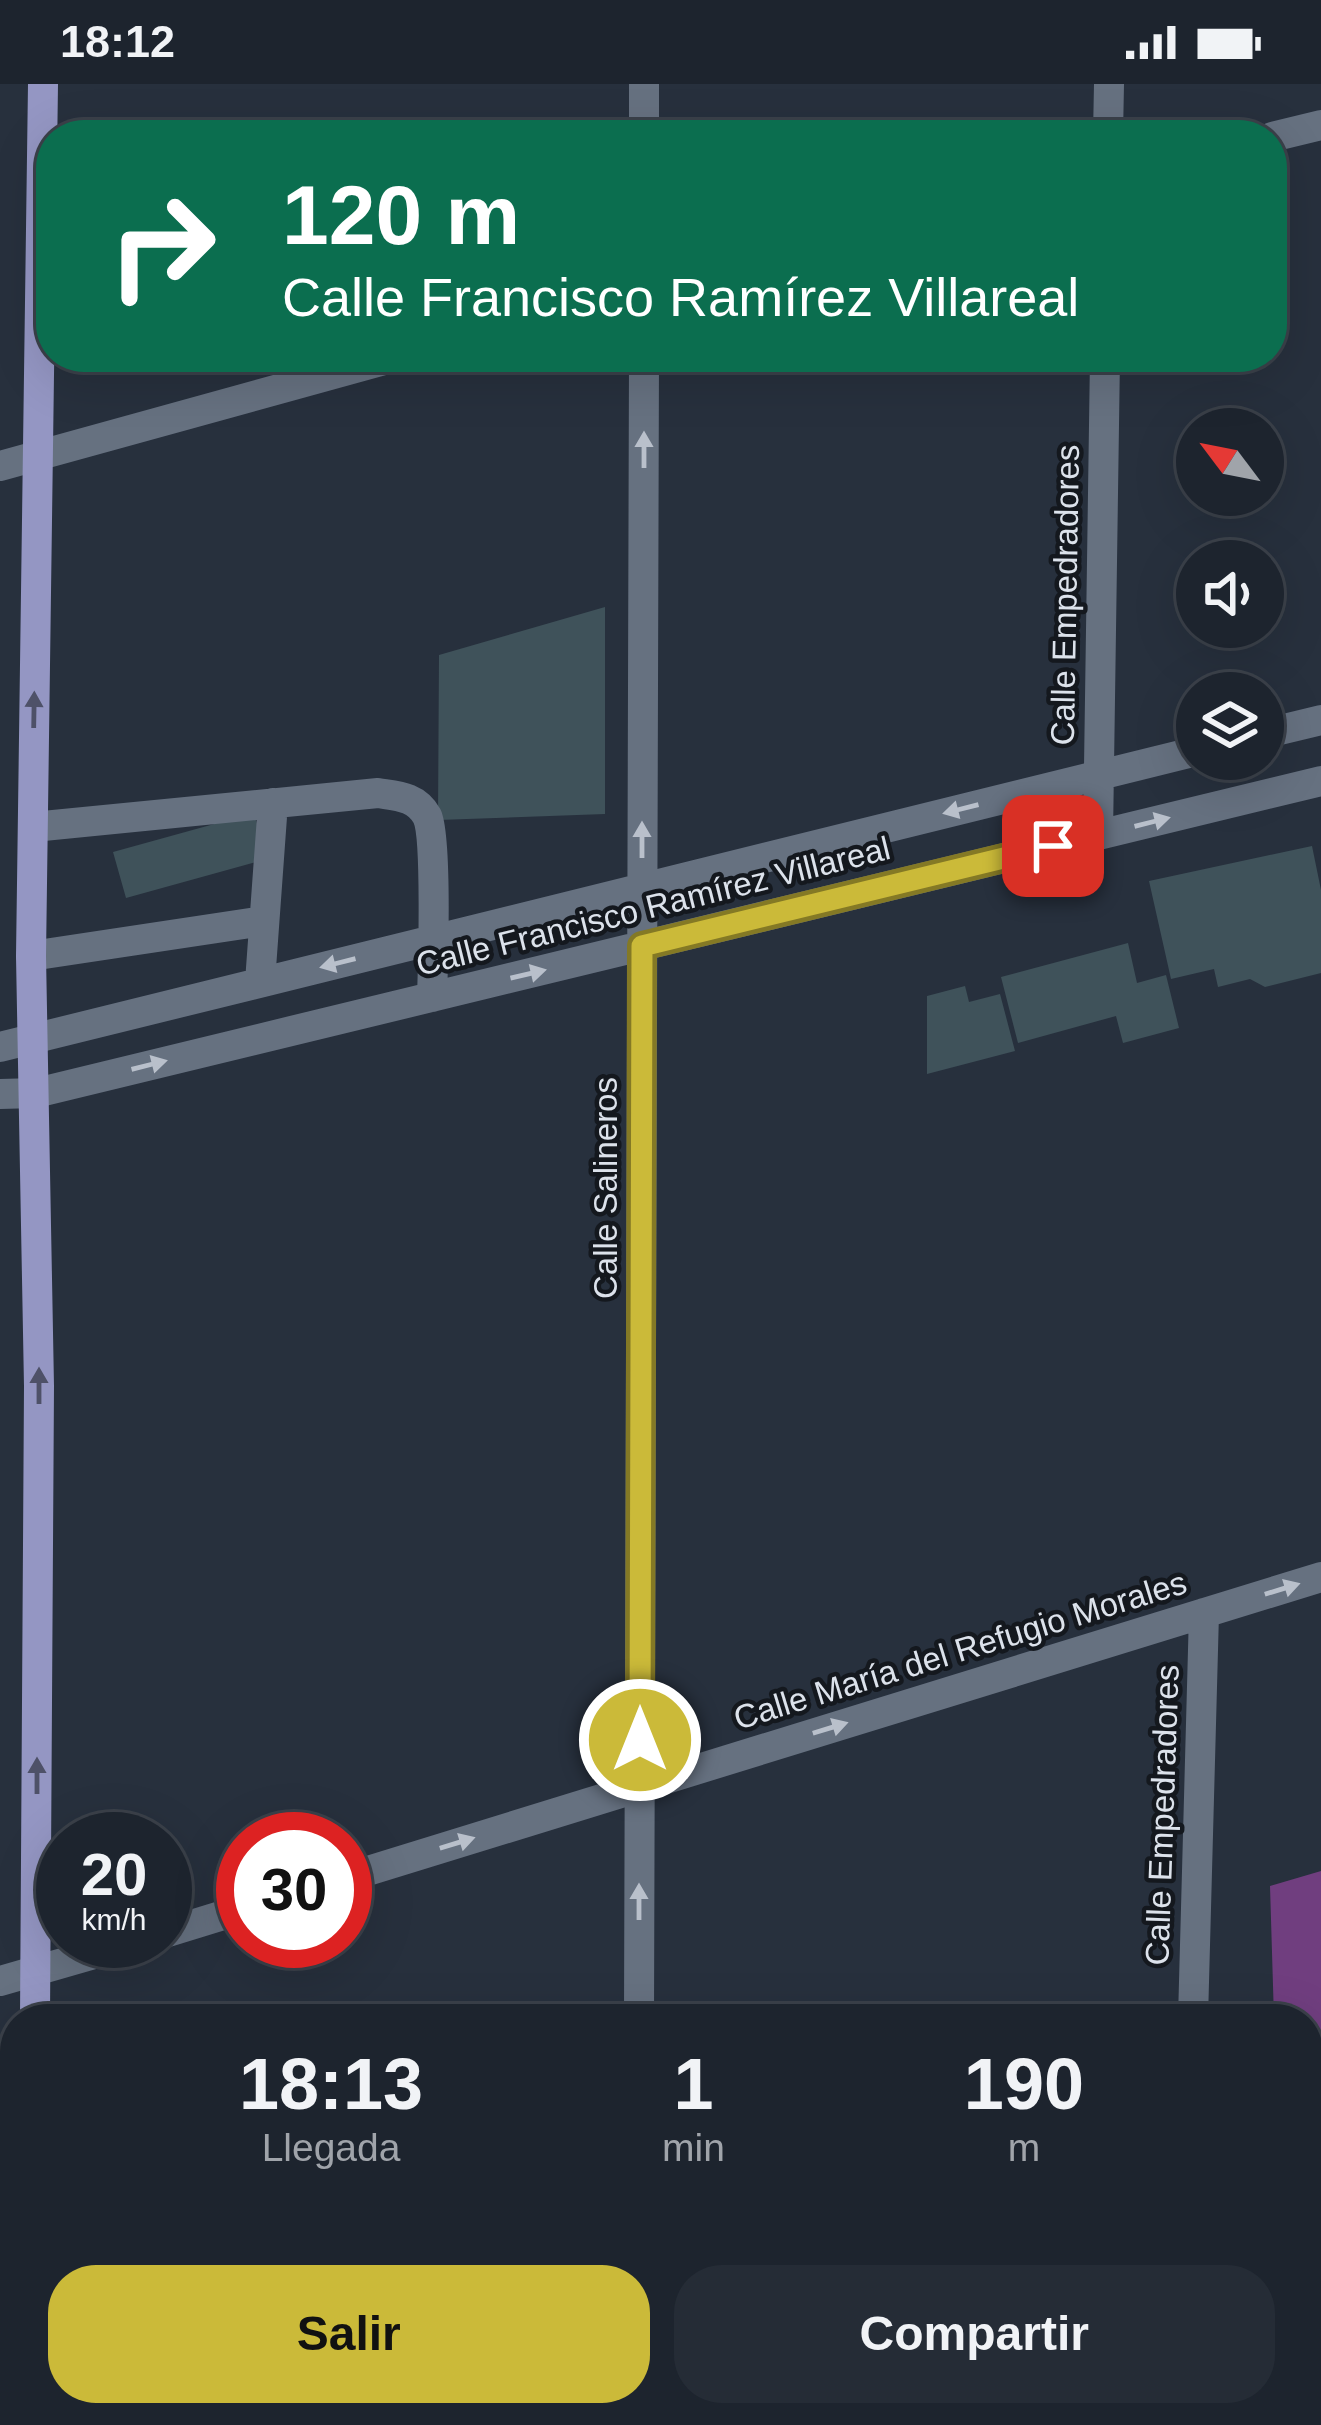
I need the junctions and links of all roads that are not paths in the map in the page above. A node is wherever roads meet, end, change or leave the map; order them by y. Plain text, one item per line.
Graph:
1 (43, 84) edge
2 (644, 84) edge
3 (1109, 84) edge
4 (42, 120) edge
5 (644, 120) edge
6 (1108, 120) edge
7 (1321, 125) edge
8 (1287, 133) edge
9 (38, 372) edge
10 (340, 372) edge
11 (644, 372) edge
12 (1105, 372) edge
13 (37, 454) junction
14 (0, 466) edge
15 (1321, 720) edge
16 (1284, 729) edge
17 (1176, 756) edge
18 (1099, 775) junction
19 (1321, 781) edge
20 (273, 803) junction
21 (33, 827) junction
22 (1098, 835) junction
23 (642, 887) junction
24 (263, 920) junction
25 (434, 939) junction
26 (642, 946) junction
27 (31, 956) junction
28 (260, 982) junction
29 (432, 997) junction
30 (35, 1037) junction
31 (0, 1047) edge
32 (36, 1093) junction
33 (0, 1094) edge
34 (1321, 1577) edge
35 (1204, 1613) junction
36 (640, 1787) junction
37 (372, 1870) edge
38 (52, 1968) edge
39 (36, 1973) junction
40 (0, 1981) edge
41 (35, 2004) edge
42 (639, 2004) edge
43 (1193, 2004) edge

1 - 4 main road
2 - 5 street
3 - 6 street
7 - 8 street
9 - 13 main road
10 - 13 street
23 -> 11 street, Calle Salineros
12 - 18 street, Calle Empedradores
13 - 14 street
21 -> 13 main road
15 - 16 street
17 - 18 street, Calle Francisco Ramírez Villareal
18 - 22 street, Calle Empedradores
18 -> 23 street, Calle Francisco Ramírez Villareal
22 -> 19 street, Calle Francisco Ramírez Villareal
20 - 21 street
20 - 24 street
20 - 25 street
21 - 27 main road
22 - 26 street, Calle Francisco Ramírez Villareal
23 - 25 street, Calle Francisco Ramírez Villareal
23 - 26 street, Calle Salineros
24 - 27 street
24 - 28 street
25 -> 28 street, Calle Francisco Ramírez Villareal
25 - 29 street
29 -> 26 street, Calle Francisco Ramírez Villareal
26 - 36 street, Calle Salineros
27 - 30 main road
28 - 30 street, Calle Francisco Ramírez Villareal
32 -> 29 street, Calle Francisco Ramírez Villareal
30 - 31 street, Calle Francisco Ramírez Villareal
30 - 32 main road
32 - 33 street, Calle Francisco Ramírez Villareal
39 -> 32 main road
35 -> 34 street, Calle María del Refugio Morales
36 -> 35 street, Calle María del Refugio Morales
35 - 43 street, Calle Empedradores
37 -> 36 street, Calle María del Refugio Morales
42 -> 36 street, Calle Salineros
38 - 39 street
39 - 40 street
39 - 41 main road

